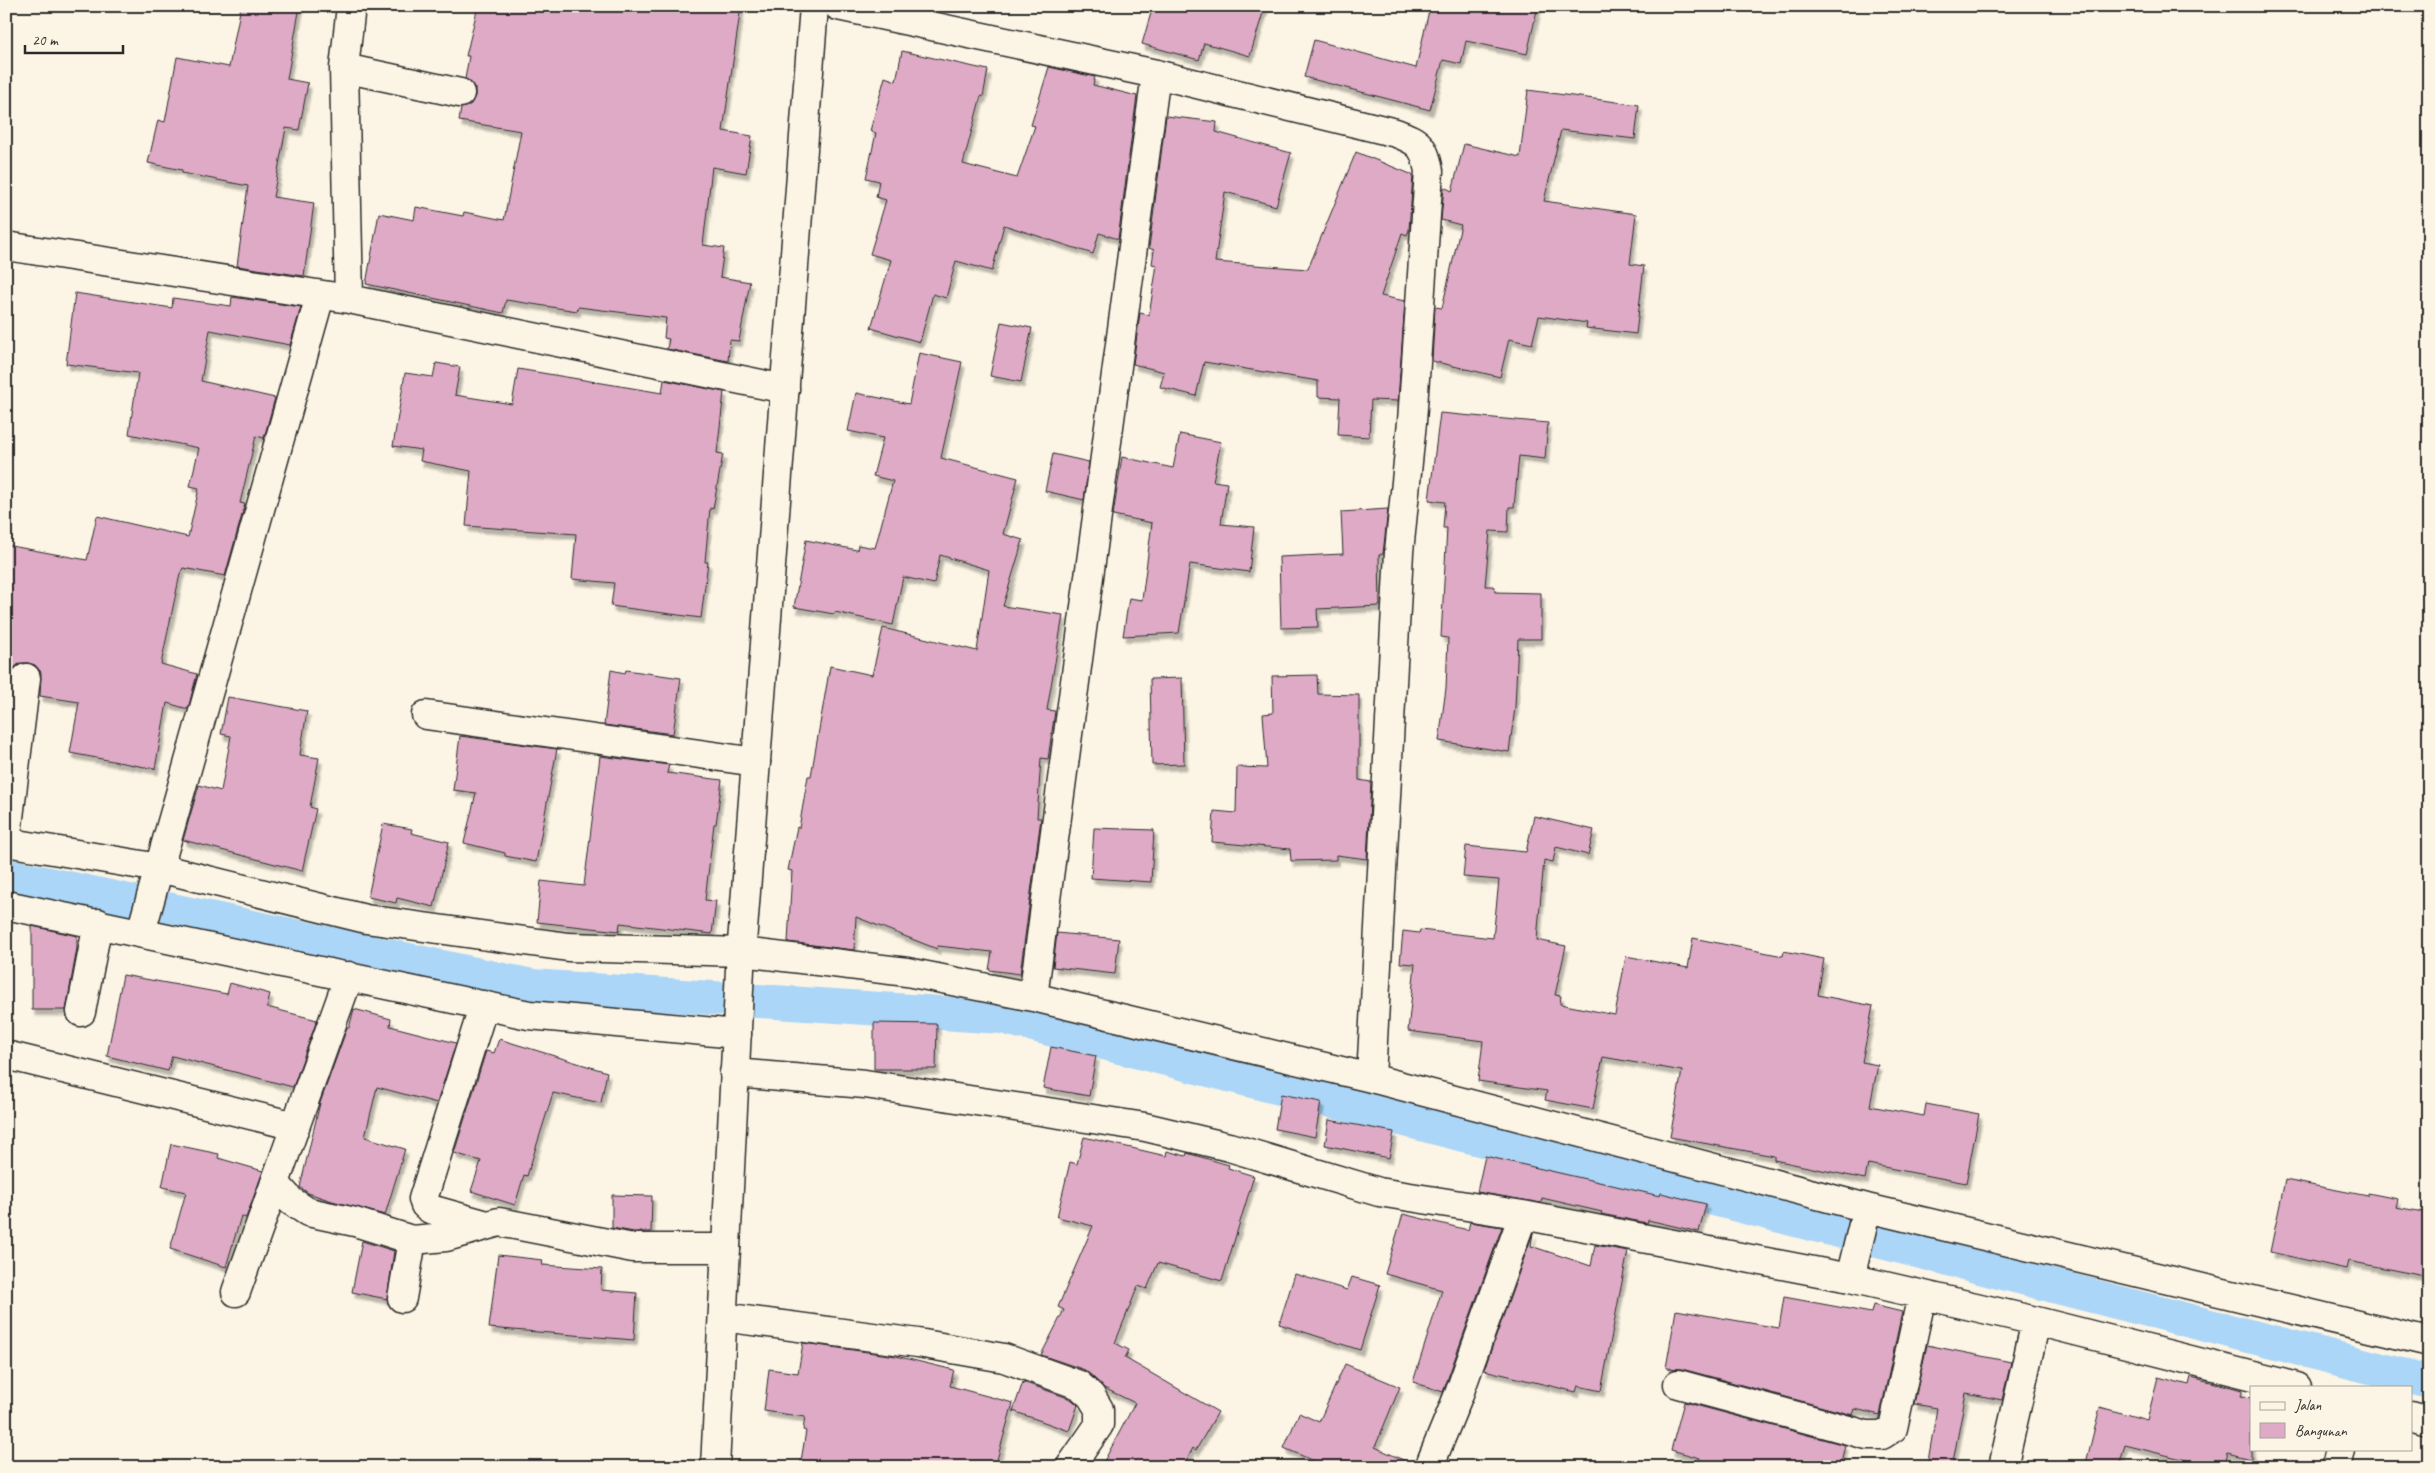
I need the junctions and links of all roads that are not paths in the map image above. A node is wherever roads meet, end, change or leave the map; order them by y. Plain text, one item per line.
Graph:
1 (351, 6) edge
2 (814, 6) edge
3 (838, 6) edge
4 (344, 68) junction
5 (1156, 74) junction
6 (460, 94) dead end
7 (6, 246) edge
8 (320, 296) junction
9 (349, 299) junction
10 (785, 389) junction
11 (26, 678) dead end
12 (426, 716) dead end
13 (756, 762) junction
14 (6, 842) edge
15 (159, 868) junction
16 (6, 905) edge
17 (98, 923) junction
18 (141, 932) junction
19 (741, 960) junction
20 (348, 976) junction
21 (1033, 997) junction
22 (484, 1005) junction
23 (80, 1012) dead end
24 (737, 1030) junction
25 (6, 1056) edge
26 (734, 1073) junction
27 (1371, 1078) junction
28 (296, 1126) junction
29 (275, 1183) junction
30 (1523, 1215) junction
31 (1865, 1217) junction
32 (487, 1225) junction
33 (412, 1240) junction
34 (726, 1248) junction
35 (1853, 1266) junction
36 (236, 1292) dead end
37 (1922, 1295) junction
38 (402, 1298) dead end
39 (723, 1317) junction
40 (2036, 1321) junction
41 (2429, 1342) edge
42 (1678, 1384) dead end
43 (2293, 1386) edge
44 (2412, 1416) edge
45 (2429, 1421) edge
46 (2340, 1450) edge
47 (716, 1467) edge
48 (1070, 1467) edge
49 (1429, 1467) edge
50 (2003, 1467) edge
51 (2336, 1467) edge

1 - 4 street
2 - 10 street
3 - 5 street
4 - 6 street
4 - 9 street
5 - 21 street
5 - 27 street
7 - 8 street
8 - 9 street
8 - 15 street
9 - 10 street
10 - 13 street
11 - 14 street
12 - 13 street
13 - 19 street
14 - 15 street
15 - 18 street
15 - 19 street
16 - 17 street
17 - 18 street
17 - 23 street
18 - 20 street
19 - 21 street
19 - 24 street
20 - 22 street
20 - 28 street
21 - 27 street
22 - 24 street
22 - 32 street
24 - 26 street
25 - 28 street
26 - 30 street
26 - 34 street
27 - 31 street
28 - 29 street
29 - 33 street
29 - 36 street
30 - 35 street
30 - 49 street
31 - 35 street
31 - 41 street
32 - 33 street
32 - 34 street
33 - 38 street
34 - 39 street
35 - 37 street
37 - 40 street
37 - 42 street
39 - 47 street
39 - 48 street
40 - 43 street
40 - 50 street
44 - 45 street
46 - 51 street

